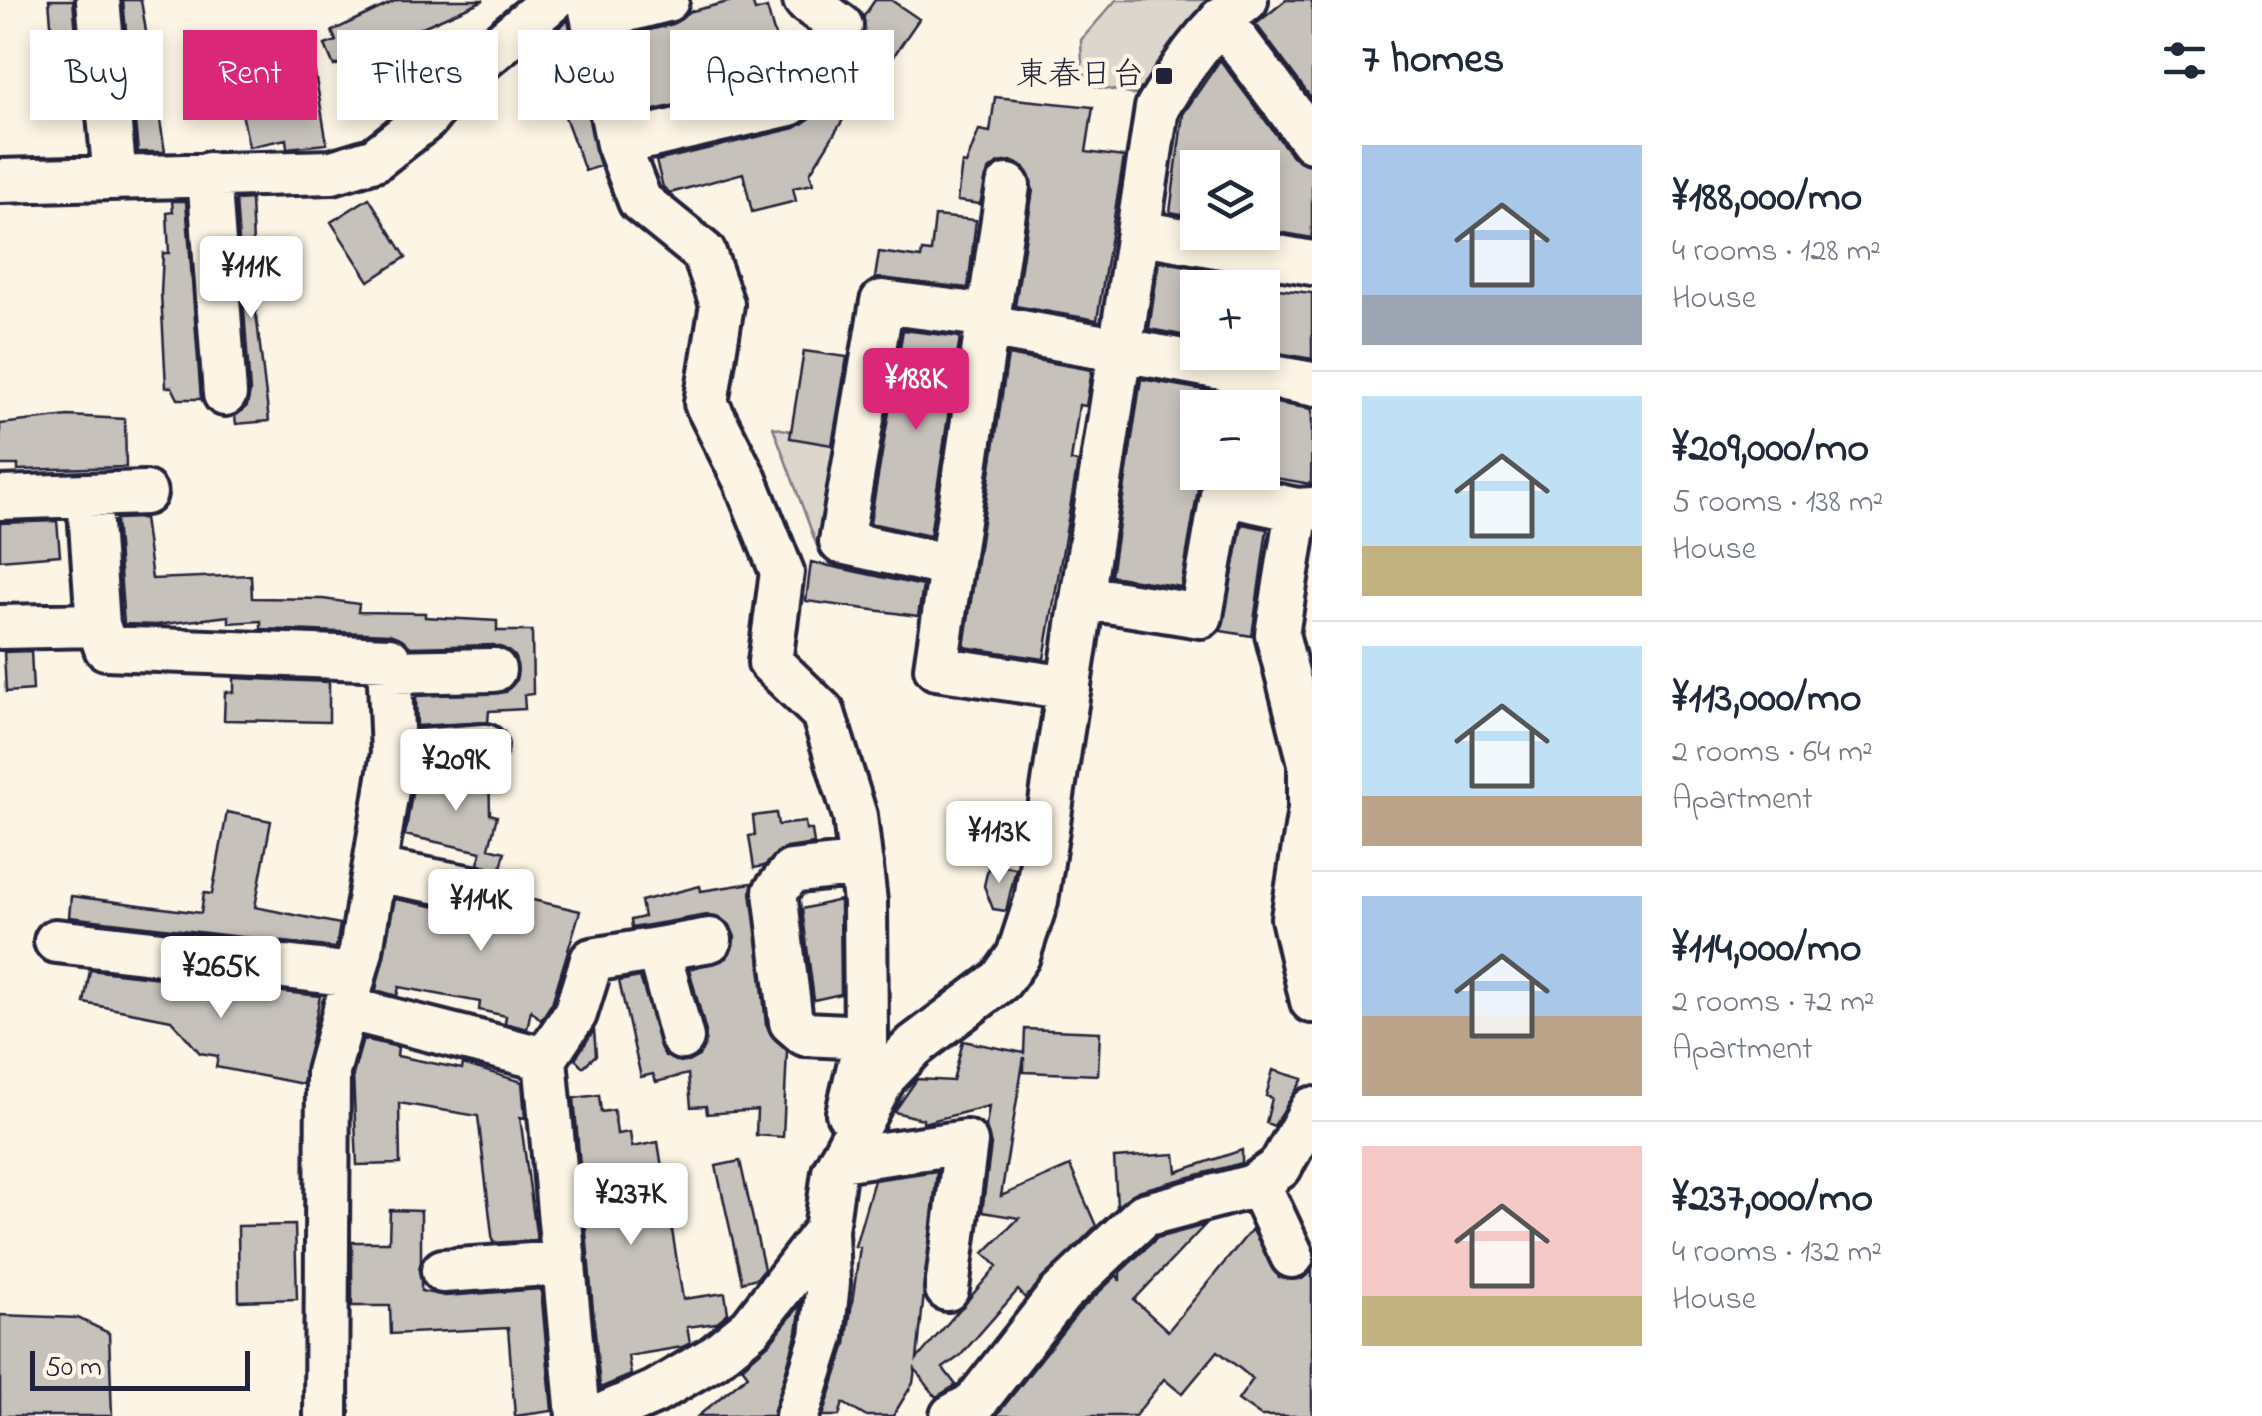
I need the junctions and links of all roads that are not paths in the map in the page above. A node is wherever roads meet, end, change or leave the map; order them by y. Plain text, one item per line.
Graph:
1 (98, 0) edge
2 (554, 0) edge
3 (666, 0) edge
4 (805, 0) edge
5 (591, 9) edge
6 (1234, 9) edge
7 (1312, 142) edge
8 (618, 144) junction
9 (209, 174) junction
10 (115, 178) junction
11 (0, 181) edge
12 (1008, 186) dead end
13 (1138, 232) junction
14 (1312, 263) edge
15 (989, 321) junction
16 (1121, 348) junction
17 (1312, 384) edge
18 (1240, 389) edge
19 (226, 394) dead end
20 (1223, 490) edge
21 (1245, 490) edge
22 (145, 493) dead end
23 (89, 495) junction
24 (0, 498) edge
25 (1304, 510) edge
26 (952, 566) junction
27 (1083, 597) junction
28 (98, 625) junction
29 (0, 627) edge
30 (494, 670) dead end
31 (389, 672) junction
32 (1069, 688) junction
33 (485, 746) dead end
34 (394, 753) junction
35 (860, 864) junction
36 (374, 870) junction
37 (1305, 882) edge
38 (478, 889) dead end
39 (710, 940) dead end
40 (56, 941) dead end
41 (658, 949) junction
42 (350, 991) junction
43 (1312, 1001) edge
44 (866, 1037) junction
45 (682, 1038) dead end
46 (546, 1059) junction
47 (1312, 1109) edge
48 (837, 1166) junction
49 (1258, 1183) junction
50 (826, 1230) junction
51 (1292, 1256) dead end
52 (562, 1263) junction
53 (443, 1272) dead end
54 (947, 1289) dead end
55 (326, 1416) edge
56 (578, 1416) edge
57 (600, 1416) edge
58 (797, 1416) edge
59 (952, 1416) edge

1 - 10 street
2 - 9 street
3 - 5 street
4 - 8 street
5 - 8 street
6 - 7 street
6 - 13 street
8 - 35 street
9 - 10 street
9 - 19 street
10 - 11 street
12 - 15 street
13 - 14 street
13 - 16 street
15 - 16 street
15 - 26 street
15 - 26 street
16 - 18 street
16 - 27 street
17 - 18 street
20 - 27 street
21 - 25 street
22 - 23 street
23 - 24 street
23 - 28 street
25 - 37 street
26 - 32 street
27 - 32 street
28 - 29 street
28 - 31 street
30 - 31 street
31 - 34 street
32 - 48 street
33 - 34 street
34 - 36 street
35 - 44 street
35 - 44 street
36 - 38 street
36 - 42 street
37 - 43 street
39 - 41 street
40 - 42 street
41 - 45 street
41 - 46 street
42 - 46 street
42 - 55 street
44 - 48 street
46 - 52 street
47 - 49 street
48 - 50 street
48 - 54 street
49 - 51 street
49 - 59 street
50 - 57 street
50 - 58 street
52 - 53 street
52 - 56 street

